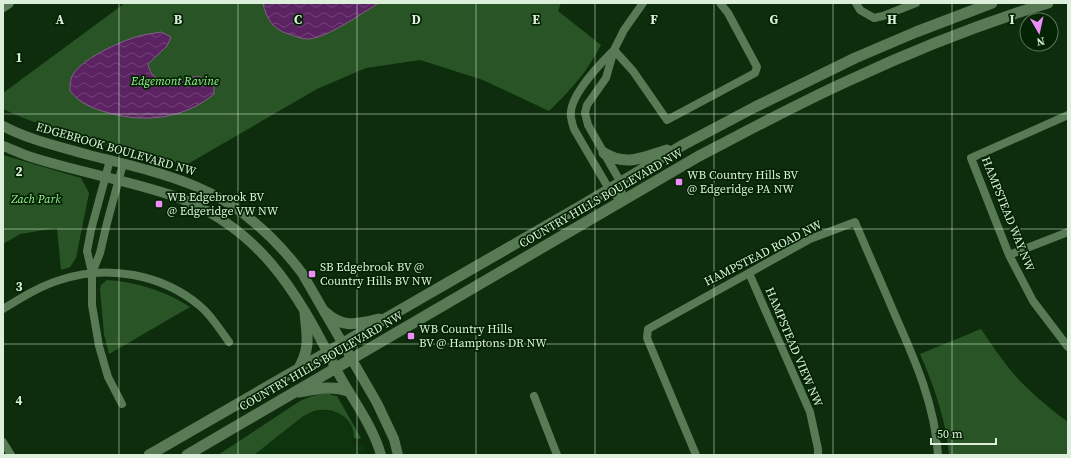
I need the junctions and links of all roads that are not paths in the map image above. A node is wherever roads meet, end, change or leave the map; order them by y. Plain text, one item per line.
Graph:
1 (9, 3) edge
2 (643, 3) edge
3 (720, 3) edge
4 (856, 3) edge
5 (916, 3) edge
6 (992, 3) edge
7 (1048, 3) edge
8 (3, 7) edge
9 (614, 50) junction
10 (1068, 115) edge
11 (3, 126) edge
12 (683, 145) junction
13 (3, 146) edge
14 (604, 153) junction
15 (110, 160) junction
16 (123, 164) junction
17 (105, 177) junction
18 (118, 181) junction
19 (621, 183) junction
20 (609, 189) junction
21 (622, 200) junction
22 (1068, 232) edge
23 (1009, 255) junction
24 (92, 273) junction
25 (749, 273) junction
26 (3, 309) edge
27 (325, 312) junction
28 (305, 313) junction
29 (390, 317) junction
30 (229, 342) dead end
31 (343, 344) junction
32 (1068, 348) edge
33 (328, 352) junction
34 (352, 358) junction
35 (335, 368) junction
36 (298, 370) junction
37 (348, 391) junction
38 (292, 393) junction
39 (534, 396) dead end
40 (122, 404) dead end
41 (3, 442) edge
42 (11, 455) edge
43 (149, 455) edge
44 (186, 455) edge
45 (381, 455) edge
46 (398, 455) edge
47 (557, 455) edge
48 (696, 455) edge
49 (818, 455) edge
50 (938, 455) edge

1 - 8 street
2 - 9 street
3 - 9 street
4 - 5 street
6 - 12 main road, COUNTRY HILLS BOULEVARD NW
7 - 21 main road, COUNTRY HILLS BOULEVARD NW
9 - 14 street
9 - 20 street
10 - 23 street, HAMPSTEAD WAY NW
11 - 15 street, EDGEBROOK BOULEVARD NW
12 - 14 main road
12 - 19 main road, COUNTRY HILLS BOULEVARD NW
13 - 17 street
14 - 19 street
15 - 16 street, EDGEBROOK BOULEVARD NW
15 - 17 street
16 - 18 street
16 - 27 street, EDGEBROOK BOULEVARD NW
17 - 18 street
17 - 24 street
18 - 24 street
18 - 28 street
19 - 20 main road, COUNTRY HILLS BOULEVARD NW
19 - 21 street
20 - 21 street
20 - 29 main road, COUNTRY HILLS BOULEVARD NW
21 - 34 main road, COUNTRY HILLS BOULEVARD NW
22 - 23 street
23 - 32 street, HAMPSTEAD WAY NW
24 - 26 street
24 - 30 street
24 - 40 street
25 - 48 street, HAMPSTEAD ROAD NW
25 - 49 street, HAMPSTEAD VIEW NW
25 - 50 street, HAMPSTEAD ROAD NW
27 - 29 main road
27 - 31 street, EDGEBROOK BOULEVARD NW
28 - 33 street
28 - 36 main road
29 - 31 main road, COUNTRY HILLS BOULEVARD NW
31 - 33 main road, COUNTRY HILLS BOULEVARD NW
31 - 34 street, EDGEBROOK BOULEVARD NW
33 - 35 street
33 - 36 main road, COUNTRY HILLS BOULEVARD NW
34 - 35 main road, COUNTRY HILLS BOULEVARD NW
34 - 46 street, EDGEBROOK BOULEVARD NW
35 - 37 street
35 - 38 main road, COUNTRY HILLS BOULEVARD NW
36 - 43 main road, COUNTRY HILLS BOULEVARD NW
37 - 38 main road
37 - 45 street
38 - 44 main road, COUNTRY HILLS BOULEVARD NW
39 - 47 street
41 - 42 street

